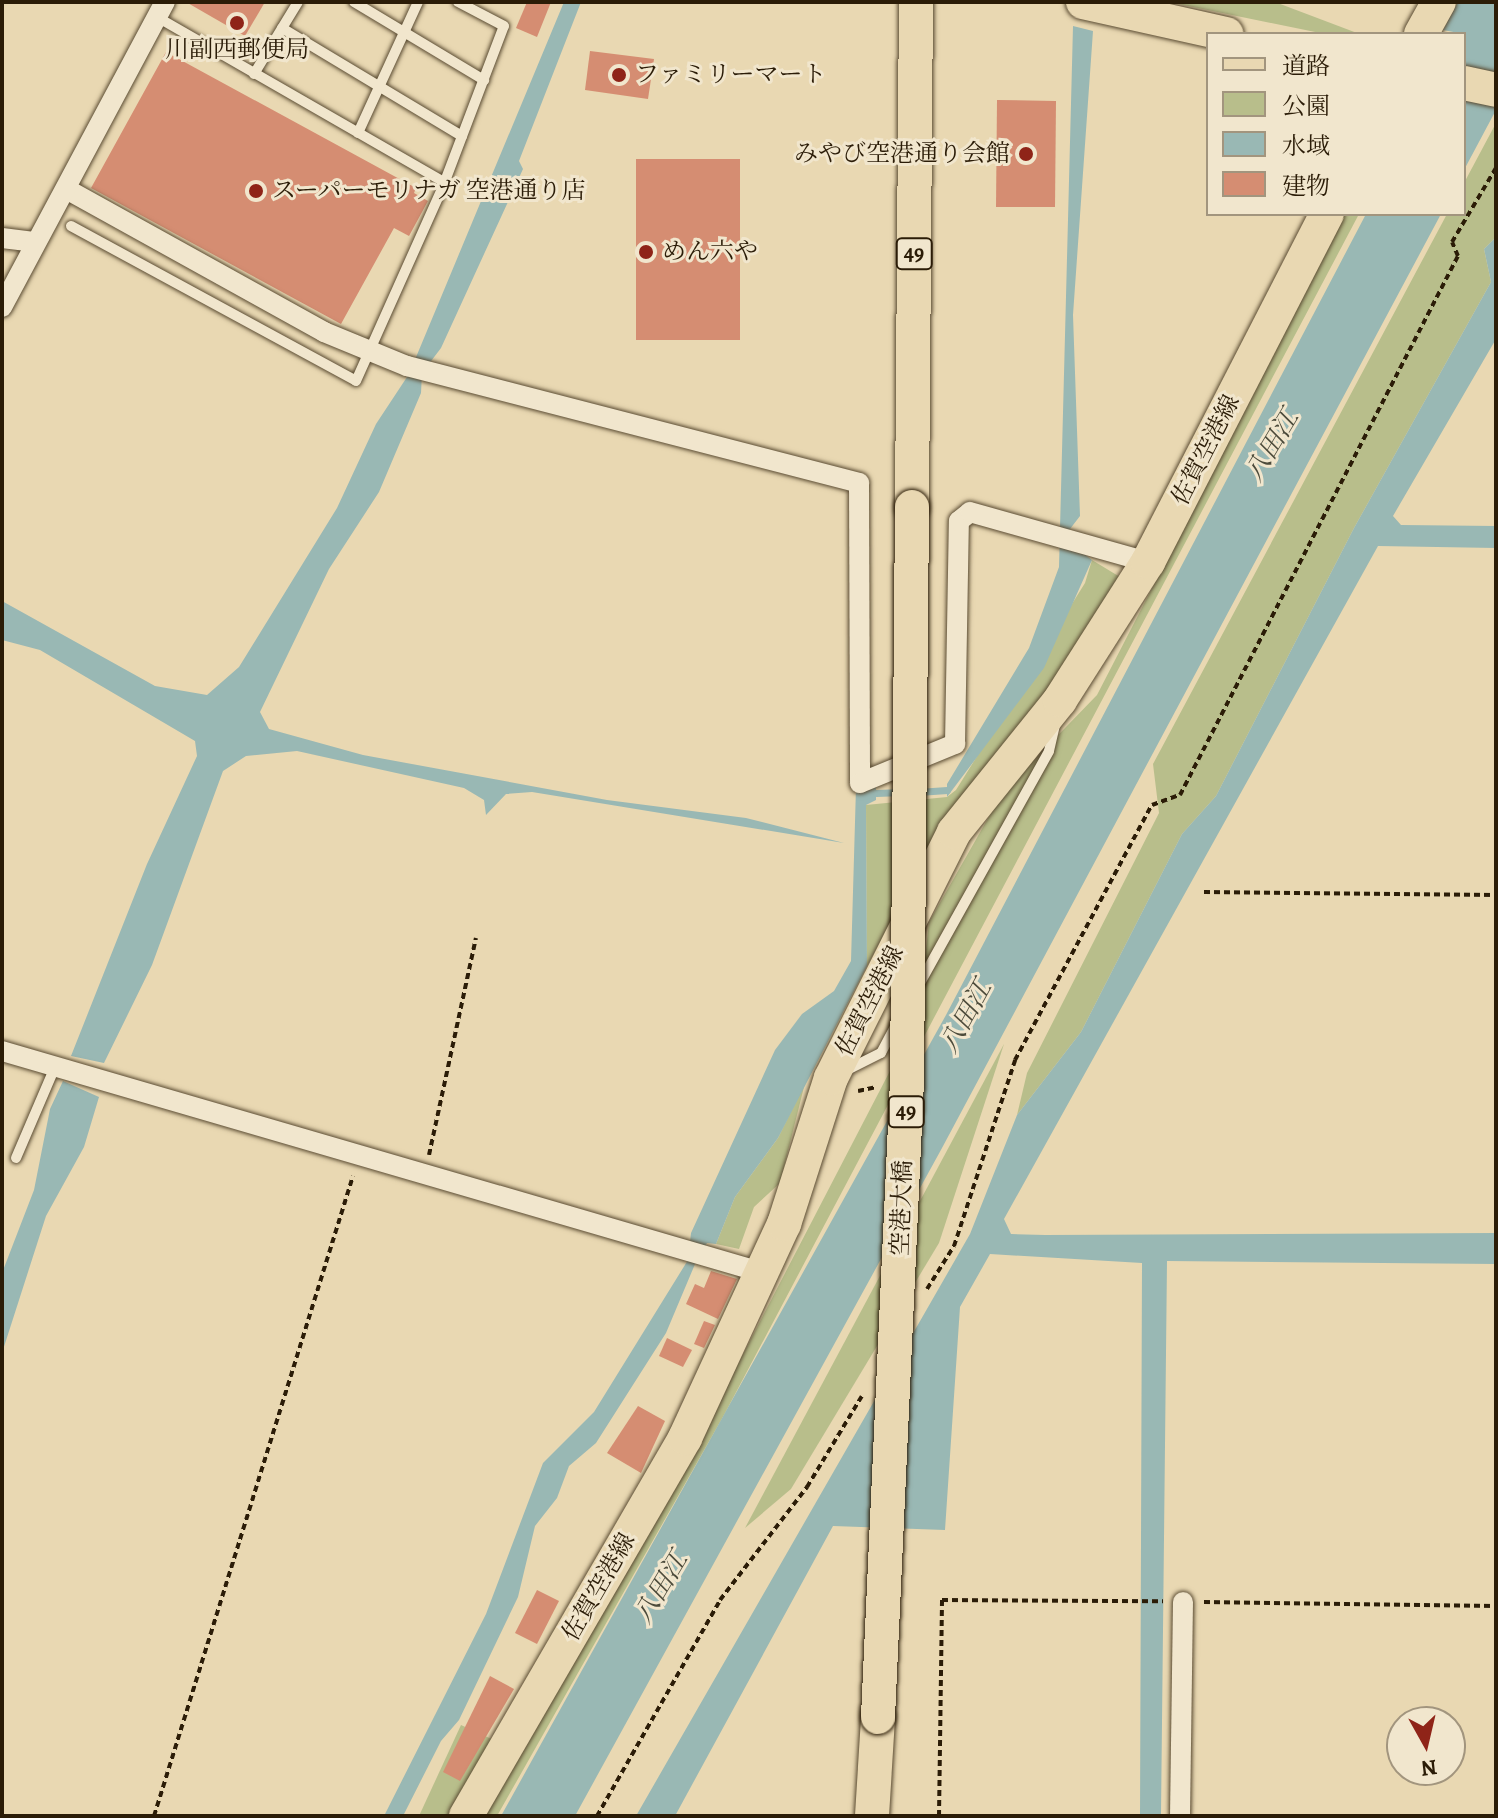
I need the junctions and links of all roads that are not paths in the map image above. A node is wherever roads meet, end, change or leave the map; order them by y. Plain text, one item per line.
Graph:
1 (298, 2) edge
2 (354, 2) edge
3 (418, 2) edge
4 (458, 2) edge
5 (916, 2) edge
6 (1083, 2) edge
7 (1439, 2) edge
8 (161, 10) edge
9 (282, 28) junction
10 (404, 32) junction
11 (1217, 32) edge
12 (1422, 32) edge
13 (254, 74) junction
14 (484, 80) junction
15 (1466, 83) edge
16 (379, 86) junction
17 (1496, 90) edge
18 (358, 133) junction
19 (462, 136) junction
20 (444, 182) junction
21 (68, 190) junction
22 (1326, 216) edge
23 (71, 226) dead end
24 (2, 238) edge
25 (34, 242) junction
26 (2, 307) edge
27 (371, 351) junction
28 (1148, 562) junction
29 (2, 1051) edge
30 (55, 1067) junction
31 (16, 1158) dead end
32 (764, 1273) junction
33 (1183, 1602) road end
34 (466, 1816) edge
35 (872, 1816) edge
36 (1180, 1816) edge

1 - 9 lane
2 - 10 lane
3 - 10 lane
4 - 14 lane
5 - 35 main road, 空港大橋 / 49, bridge
6 - 11 main road
7 - 12 main road
8 - 13 lane
8 - 21 street
9 - 13 lane
9 - 16 lane
10 - 14 lane
10 - 16 lane
13 - 18 lane
14 - 19 lane
15 - 17 main road
16 - 18 lane
16 - 19 lane
18 - 20 lane
19 - 20 lane
20 - 27 lane
21 - 25 street
21 - 27 street
22 - 28 main road, 佐賀空港線
23 - 27 lane
24 - 25 street
25 - 26 street
27 - 28 street
28 - 32 main road, 佐賀空港線
29 - 30 street
30 - 31 lane
30 - 32 street
32 - 34 main road, 佐賀空港線
33 - 36 street

